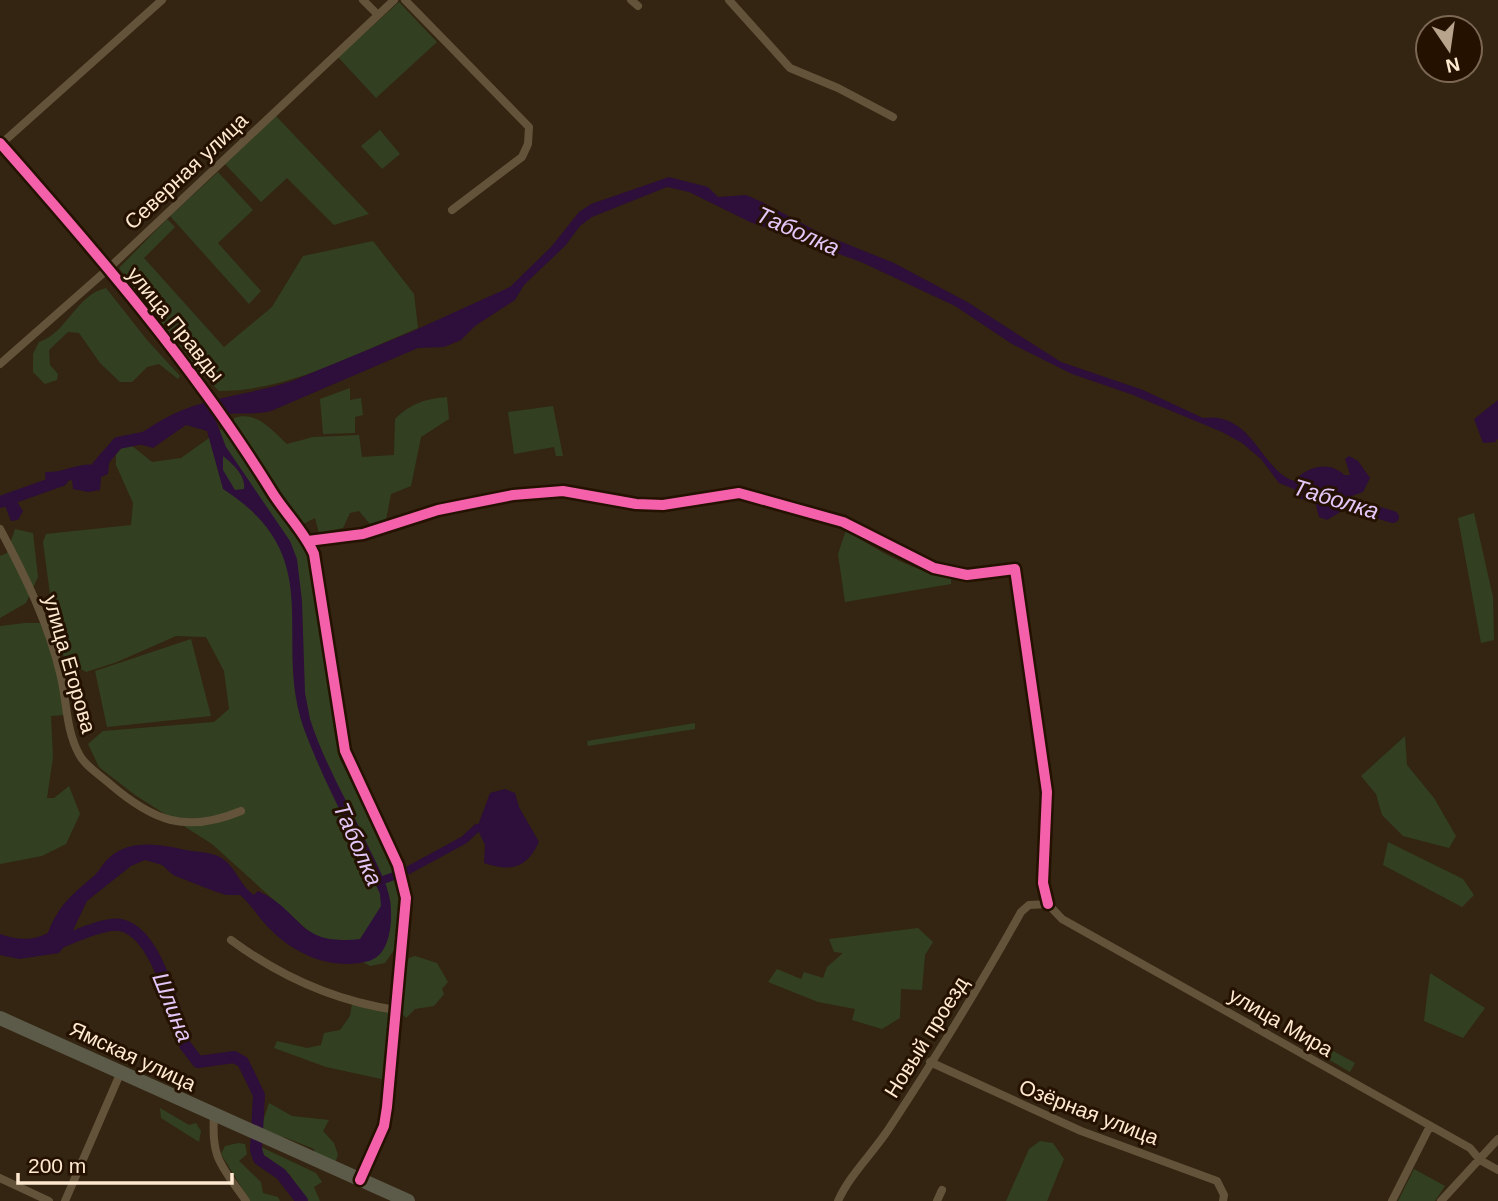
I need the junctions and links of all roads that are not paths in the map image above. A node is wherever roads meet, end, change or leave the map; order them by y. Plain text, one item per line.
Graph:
1 (162, 0) edge
2 (363, 0) edge
3 (394, 0) edge
4 (405, 0) edge
5 (729, 0) edge
6 (151, 4) edge
7 (378, 15) junction
8 (893, 117) dead end
9 (1, 143) edge
10 (452, 210) dead end
11 (107, 269) junction
12 (0, 364) edge
13 (0, 528) edge
14 (308, 541) junction
15 (241, 811) dead end
16 (1048, 904) junction
17 (231, 940) dead end
18 (396, 1010) junction
19 (0, 1018) edge
20 (930, 1062) junction
21 (120, 1074) junction
22 (214, 1116) junction
23 (1430, 1126) junction
24 (1498, 1139) edge
25 (1480, 1160) junction
26 (1498, 1170) edge
27 (0, 1178) edge
28 (360, 1180) junction
29 (942, 1190) dead end
30 (49, 1201) edge
31 (65, 1201) edge
32 (246, 1201) edge
33 (408, 1201) edge
34 (838, 1201) edge
35 (937, 1201) edge
36 (1223, 1201) edge
37 (1392, 1201) edge
38 (1441, 1201) edge

1 - 6 street
2 - 7 street
3 - 7 street, Северная улица
4 - 10 street
5 - 8 street
6 - 9 street
7 - 11 street, Северная улица
9 - 11 street, улица Правды
11 - 12 street, Северная улица
11 - 14 street, улица Правды
13 - 15 street, улица Егорова
14 - 16 street
14 - 18 street, улица Правды
16 - 20 street, Новый проезд
16 - 23 street, улица Мира
17 - 18 street
18 - 28 street, улица Правды
19 - 21 highway, Ямская улица
20 - 34 street, Новый проезд
20 - 36 street, Озёрная улица
21 - 22 highway, Ямская улица
21 - 31 street
22 - 28 highway, Ямская улица
22 - 32 street
23 - 25 street, улица Мира
23 - 37 street
24 - 25 street
25 - 26 street, улица Мира
25 - 38 street
27 - 30 street
28 - 33 highway
29 - 35 street

